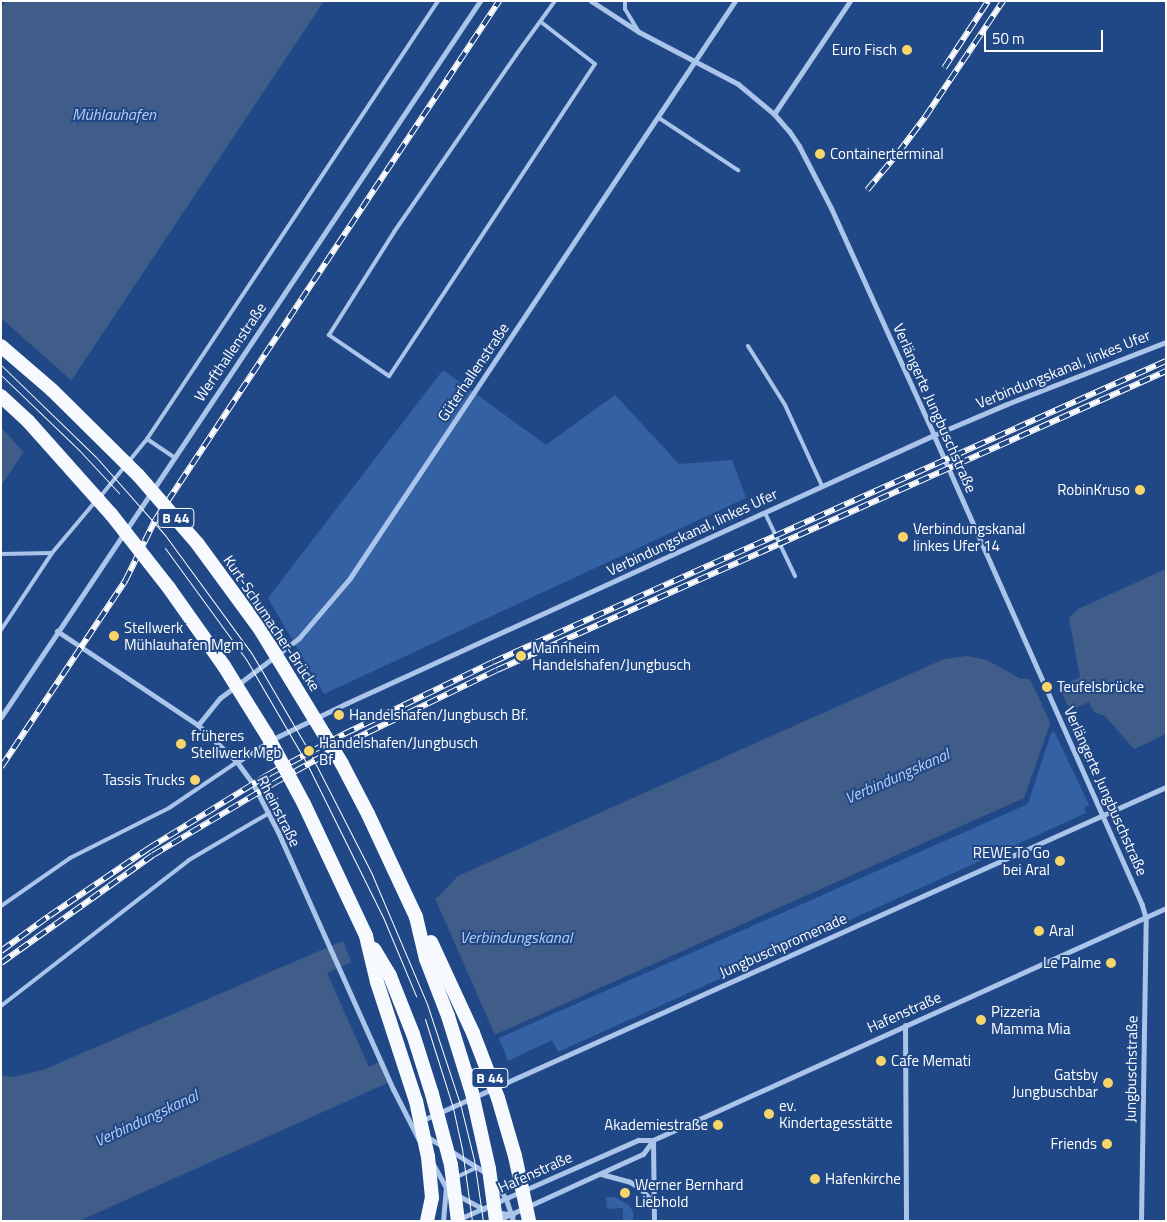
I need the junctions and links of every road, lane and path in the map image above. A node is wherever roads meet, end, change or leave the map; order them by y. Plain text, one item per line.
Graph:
1 (438, 1) edge
2 (480, 1) edge
3 (555, 1) edge
4 (591, 1) edge
5 (625, 1) edge
6 (734, 1) edge
7 (850, 1) edge
8 (540, 22) junction
9 (639, 32) junction
10 (694, 61) junction
11 (774, 114) junction
12 (659, 118) junction
13 (738, 170) dead end
14 (1166, 342) edge
15 (1, 346) edge
16 (748, 346) dead end
17 (1, 396) edge
18 (934, 435) junction
19 (147, 439) junction
20 (175, 458) junction
21 (822, 486) junction
22 (765, 513) junction
23 (52, 553) junction
24 (1, 554) edge
25 (795, 576) dead end
26 (1, 630) edge
27 (57, 631) junction
28 (1, 717) edge
29 (198, 725) junction
30 (237, 762) junction
31 (1166, 788) edge
32 (269, 813) junction
33 (1104, 816) junction
34 (1, 906) edge
35 (1166, 908) edge
36 (416, 917) junction
37 (1146, 917) junction
38 (366, 936) junction
39 (1, 1006) edge
40 (905, 1025) junction
41 (411, 1126) junction
42 (653, 1140) junction
43 (478, 1167) junction
44 (600, 1174) junction
45 (446, 1187) junction
46 (432, 1198) junction
47 (506, 1198) junction
48 (654, 1203) junction
49 (483, 1209) junction
50 (513, 1218) edge
51 (427, 1221) edge
52 (436, 1221) edge
53 (443, 1221) edge
54 (457, 1221) edge
55 (496, 1221) edge
56 (530, 1221) edge
57 (654, 1221) edge
58 (906, 1221) edge
59 (1141, 1221) edge

1 - 19 lane
2 - 20 street, Werfthallenstraße
3 - 8 lane
4 - 9 street, Verlängerte Jungbuschstraße
5 - 9 lane
6 - 10 street, Güterhallenstraße
7 - 11 street
8 - 8 lane
9 - 10 street, Verlängerte Jungbuschstraße
10 - 11 street, Verlängerte Jungbuschstraße
10 - 12 street, Güterhallenstraße
11 - 18 street, Verlängerte Jungbuschstraße
12 - 13 lane
12 - 29 street, Güterhallenstraße
14 - 18 street, Verbindungskanal, linkes Ufer
15 - 36 highway, Kurt-Schumacher-Brücke / B 44, bridge
16 - 21 lane
17 - 38 highway, bridge
18 - 21 street, Verbindungskanal, linkes Ufer
18 - 33 street, Verlängerte Jungbuschstraße
19 - 20 lane
19 - 23 lane
20 - 27 street, Werfthallenstraße
21 - 22 street, Verbindungskanal, linkes Ufer
22 - 25 lane
22 - 30 street, Verbindungskanal, linkes Ufer
23 - 24 lane
23 - 26 lane
27 - 28 street, Werfthallenstraße
27 - 29 street, Rheinstraße
29 - 30 street, Rheinstraße
30 - 32 street, Rheinstraße
30 - 34 lane
31 - 33 street, Jungbuschpromenade
32 - 39 lane
32 - 41 street, Rheinstraße
33 - 37 street, Verlängerte Jungbuschstraße
33 - 41 street, Jungbuschpromenade
35 - 37 street, Hafenstraße
36 - 55 highway, bridge
36 - 56 highway, B 44, bridge
37 - 40 street, Hafenstraße
37 - 59 street, Jungbuschstraße
38 - 46 highway, bridge
38 - 54 highway, bridge
40 - 42 street, Hafenstraße
40 - 58 street
41 - 43 street
41 - 45 street
42 - 44 street, Hafenstraße
42 - 47 street, Hafenstraße
42 - 48 street
43 - 45 lane
43 - 47 street
44 - 48 street
44 - 50 street, Hafenstraße
45 - 49 street
45 - 53 street
46 - 51 highway
46 - 52 highway
47 - 49 street, Hafenstraße
47 - 50 street
48 - 57 street
49 - 50 street
49 - 54 street, Hafenstraße
50 - 55 street, Hafenstraße

